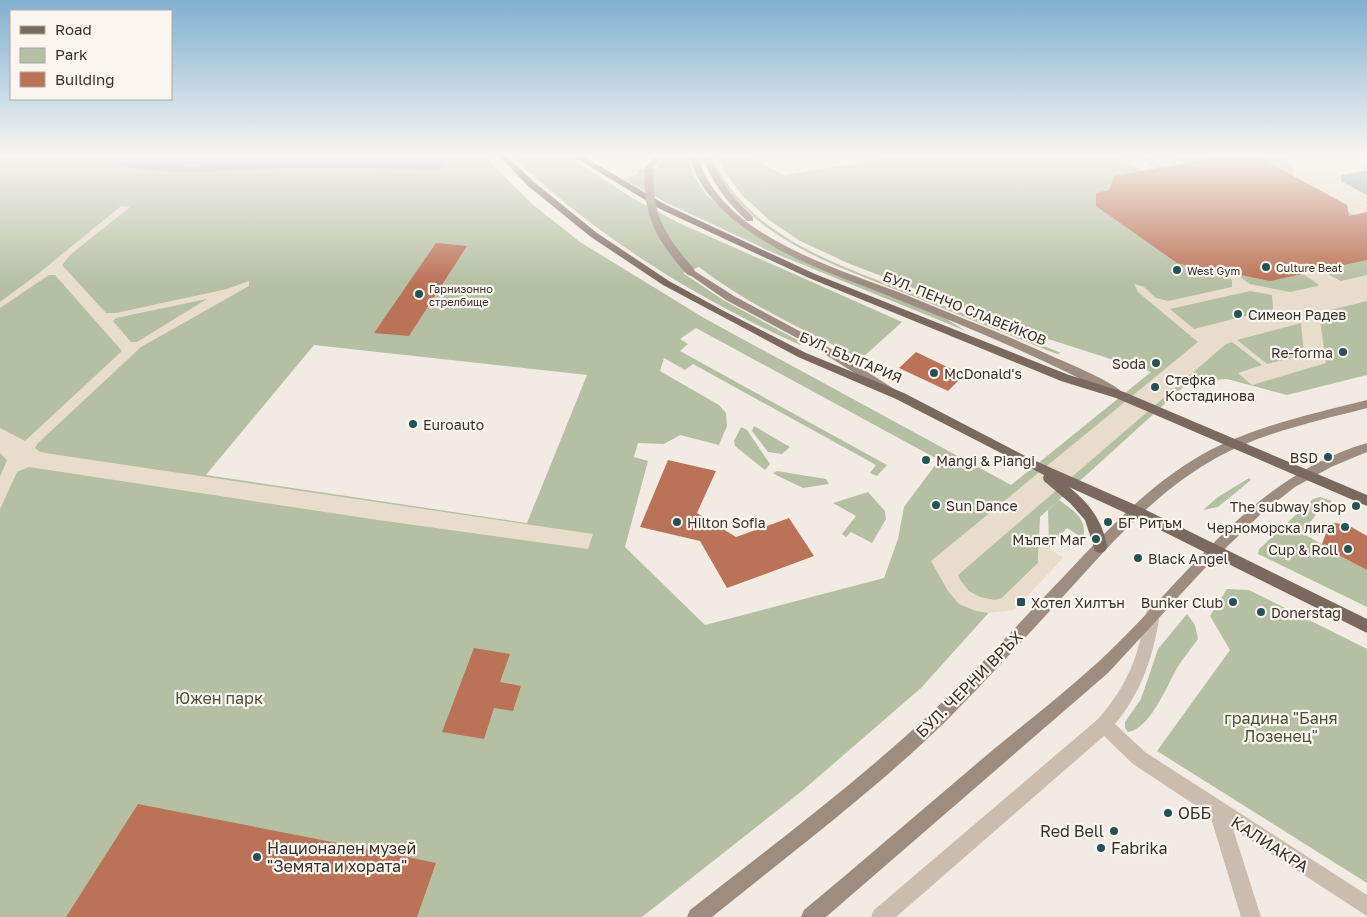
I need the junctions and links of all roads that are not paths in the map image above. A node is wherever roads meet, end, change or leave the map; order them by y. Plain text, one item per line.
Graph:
1 (548, 198) edge
2 (647, 198) edge
3 (648, 198) edge
4 (717, 198) edge
5 (729, 198) edge
6 (796, 253) junction
7 (1120, 395) junction
8 (900, 396) junction
9 (1367, 404) edge
10 (1232, 445) junction
11 (1367, 447) edge
12 (1027, 462) junction
13 (1305, 475) junction
14 (1367, 501) edge
15 (1134, 511) junction
16 (1100, 547) junction
17 (1213, 550) junction
18 (1153, 614) junction
19 (1367, 626) edge
20 (1104, 725) junction
21 (1218, 811) junction
22 (1367, 906) edge
23 (697, 917) edge
24 (811, 917) edge
25 (881, 917) edge
26 (1251, 917) edge

1 - 8 main road, БУЛ. БЪЛГАРИЯ
2 - 8 main road, bridge
3 - 7 main road
4 - 6 main road, БУЛ. ПЕНЧО СЛАВЕЙКОВ
5 - 6 main road, БУЛ. ПЕНЧО СЛАВЕЙКОВ
6 - 7 main road, БУЛ. ПЕНЧО СЛАВЕЙКОВ
7 - 10 main road
8 - 12 main road, БУЛ. БЪЛГАРИЯ
9 - 10 main road, БУЛ. ЧЕРНИ ВРЪХ
10 - 13 main road
10 - 15 main road, БУЛ. ЧЕРНИ ВРЪХ
11 - 13 main road
12 - 15 main road, БУЛ. БЪЛГАРИЯ
12 - 16 main road
13 - 14 main road
13 - 17 main road
15 - 16 main road, БУЛ. ЧЕРНИ ВРЪХ
15 - 17 main road, БУЛ. БЪЛГАРИЯ
16 - 23 main road, БУЛ. ЧЕРНИ ВРЪХ
17 - 18 main road
17 - 19 main road, БУЛ. БЪЛГАРИЯ
18 - 20 street
18 - 24 main road
20 - 21 street, КАЛИАКРА
20 - 25 street
21 - 22 street, КАЛИАКРА
21 - 26 street

